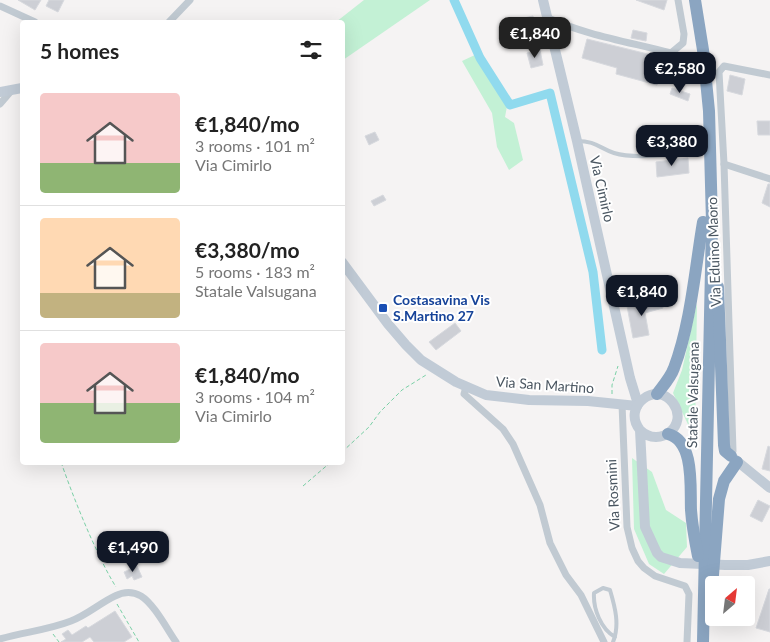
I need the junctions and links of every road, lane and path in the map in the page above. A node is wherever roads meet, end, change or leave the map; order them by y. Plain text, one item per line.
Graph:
1 (190, 0) edge
2 (543, 0) edge
3 (678, 0) edge
4 (688, 0) edge
5 (695, 0) edge
6 (0, 6) edge
7 (546, 17) junction
8 (31, 20) edge
9 (171, 20) edge
10 (770, 75) edge
11 (17, 89) edge
12 (0, 92) edge
13 (0, 104) edge
14 (577, 141) junction
15 (686, 153) dead end
16 (724, 164) junction
17 (770, 179) edge
18 (708, 222) junction
19 (345, 266) edge
20 (436, 370) junction
21 (632, 386) junction
22 (466, 387) junction
23 (642, 403) junction
24 (622, 404) junction
25 (640, 430) junction
26 (668, 434) junction
27 (653, 438) junction
28 (345, 449) edge
29 (640, 454) junction
30 (734, 459) junction
31 (62, 465) edge
32 (328, 465) edge
33 (303, 486) dead end
34 (770, 488) edge
35 (698, 556) junction
36 (770, 561) edge
37 (120, 594) junction
38 (112, 597) junction
39 (50, 629) junction
40 (615, 637) junction
41 (0, 639) edge
42 (58, 642) edge
43 (139, 642) edge
44 (176, 642) edge
45 (604, 642) edge
46 (612, 642) edge
47 (687, 642) edge
48 (696, 642) edge
49 (704, 642) edge

1 - 9 street
2 - 7 street, Via Cimirlo
3 - 7 street
4 - 18 highway, Statale Valsugana
5 - 18 highway, Statale Valsugana
6 - 8 street
7 - 14 street, Via Cimirlo
10 - 16 street, Via Eduino Maoro
11 - 12 street
11 - 13 street
14 - 15 lane
14 - 21 street, Via Cimirlo
16 - 17 street
16 - 30 street, Via Eduino Maoro
18 - 23 highway
18 - 30 highway
18 - 35 highway, Statale Valsugana
18 - 49 highway, Statale Valsugana
19 - 20 street, Via San Martino
20 - 22 street, Via San Martino
20 - 28 path
21 - 23 street
21 - 24 street
22 - 24 street, Via San Martino
22 - 45 street
23 - 24 street, Via San Martino
23 - 25 street
23 - 26 street
24 - 47 street, Via Rosmini
25 - 27 street
25 - 29 street
26 - 27 street
26 - 35 highway
27 - 29 street
29 - 36 street
30 - 34 street
30 - 49 highway
31 - 37 path
32 - 33 path
35 - 48 highway, Statale Valsugana
37 - 38 street
37 - 44 street
38 - 39 street
38 - 43 path
39 - 41 street
39 - 42 path
40 - 40 lane
40 - 46 lane

